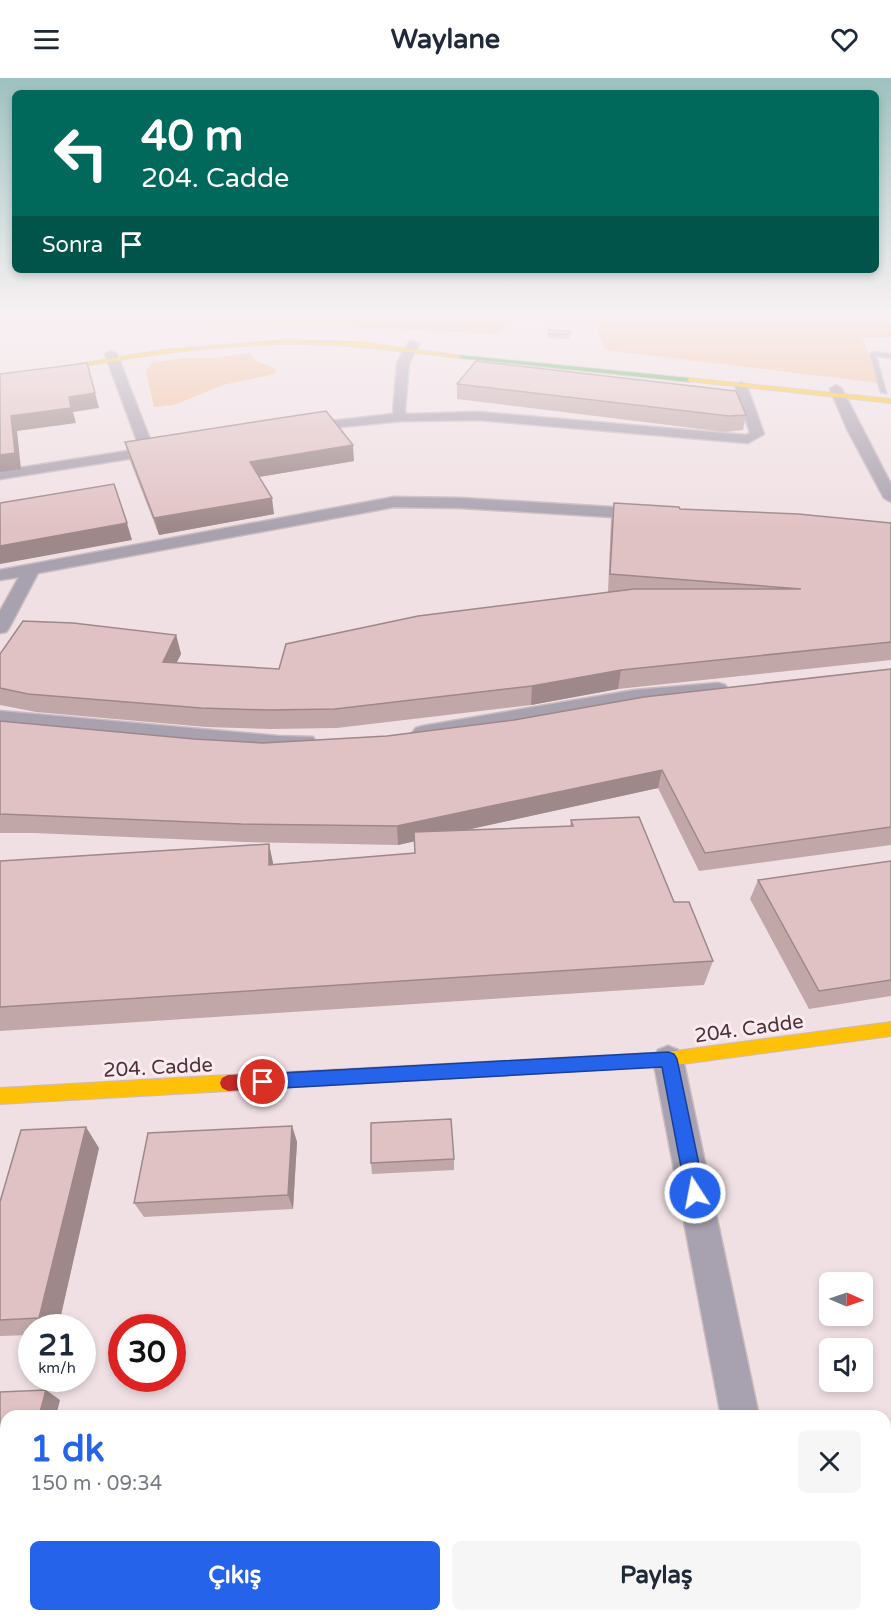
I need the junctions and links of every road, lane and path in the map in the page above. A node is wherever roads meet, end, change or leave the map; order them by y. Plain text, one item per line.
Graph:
1 (123, 386) edge
2 (401, 386) edge
3 (741, 386) joint
4 (774, 386) edge
5 (839, 393) junction
6 (889, 395) edge
7 (402, 417) junction
8 (285, 431) edge
9 (171, 448) edge
10 (148, 452) junction
11 (0, 475) edge
12 (891, 498) edge
13 (663, 515) edge
14 (31, 570) junction
15 (0, 575) edge
16 (0, 628) edge
17 (740, 687) edge
18 (0, 717) edge
19 (402, 736) edge
20 (323, 741) edge
21 (891, 1029) edge
22 (668, 1059) junction
23 (0, 1096) edge
24 (739, 1410) edge

1 - 10 street
2 - 7 street
3 - 5 main road
3 - 7 street
4 - 5 main road
5 - 6 main road
5 - 12 street
7 - 8 street
9 - 10 street
10 - 11 street
13 - 14 street
14 - 15 street
14 - 16 street
17 - 19 street
18 - 20 street
21 - 22 main road, 204. Cadde
22 - 23 main road, 204. Cadde
22 - 24 street

